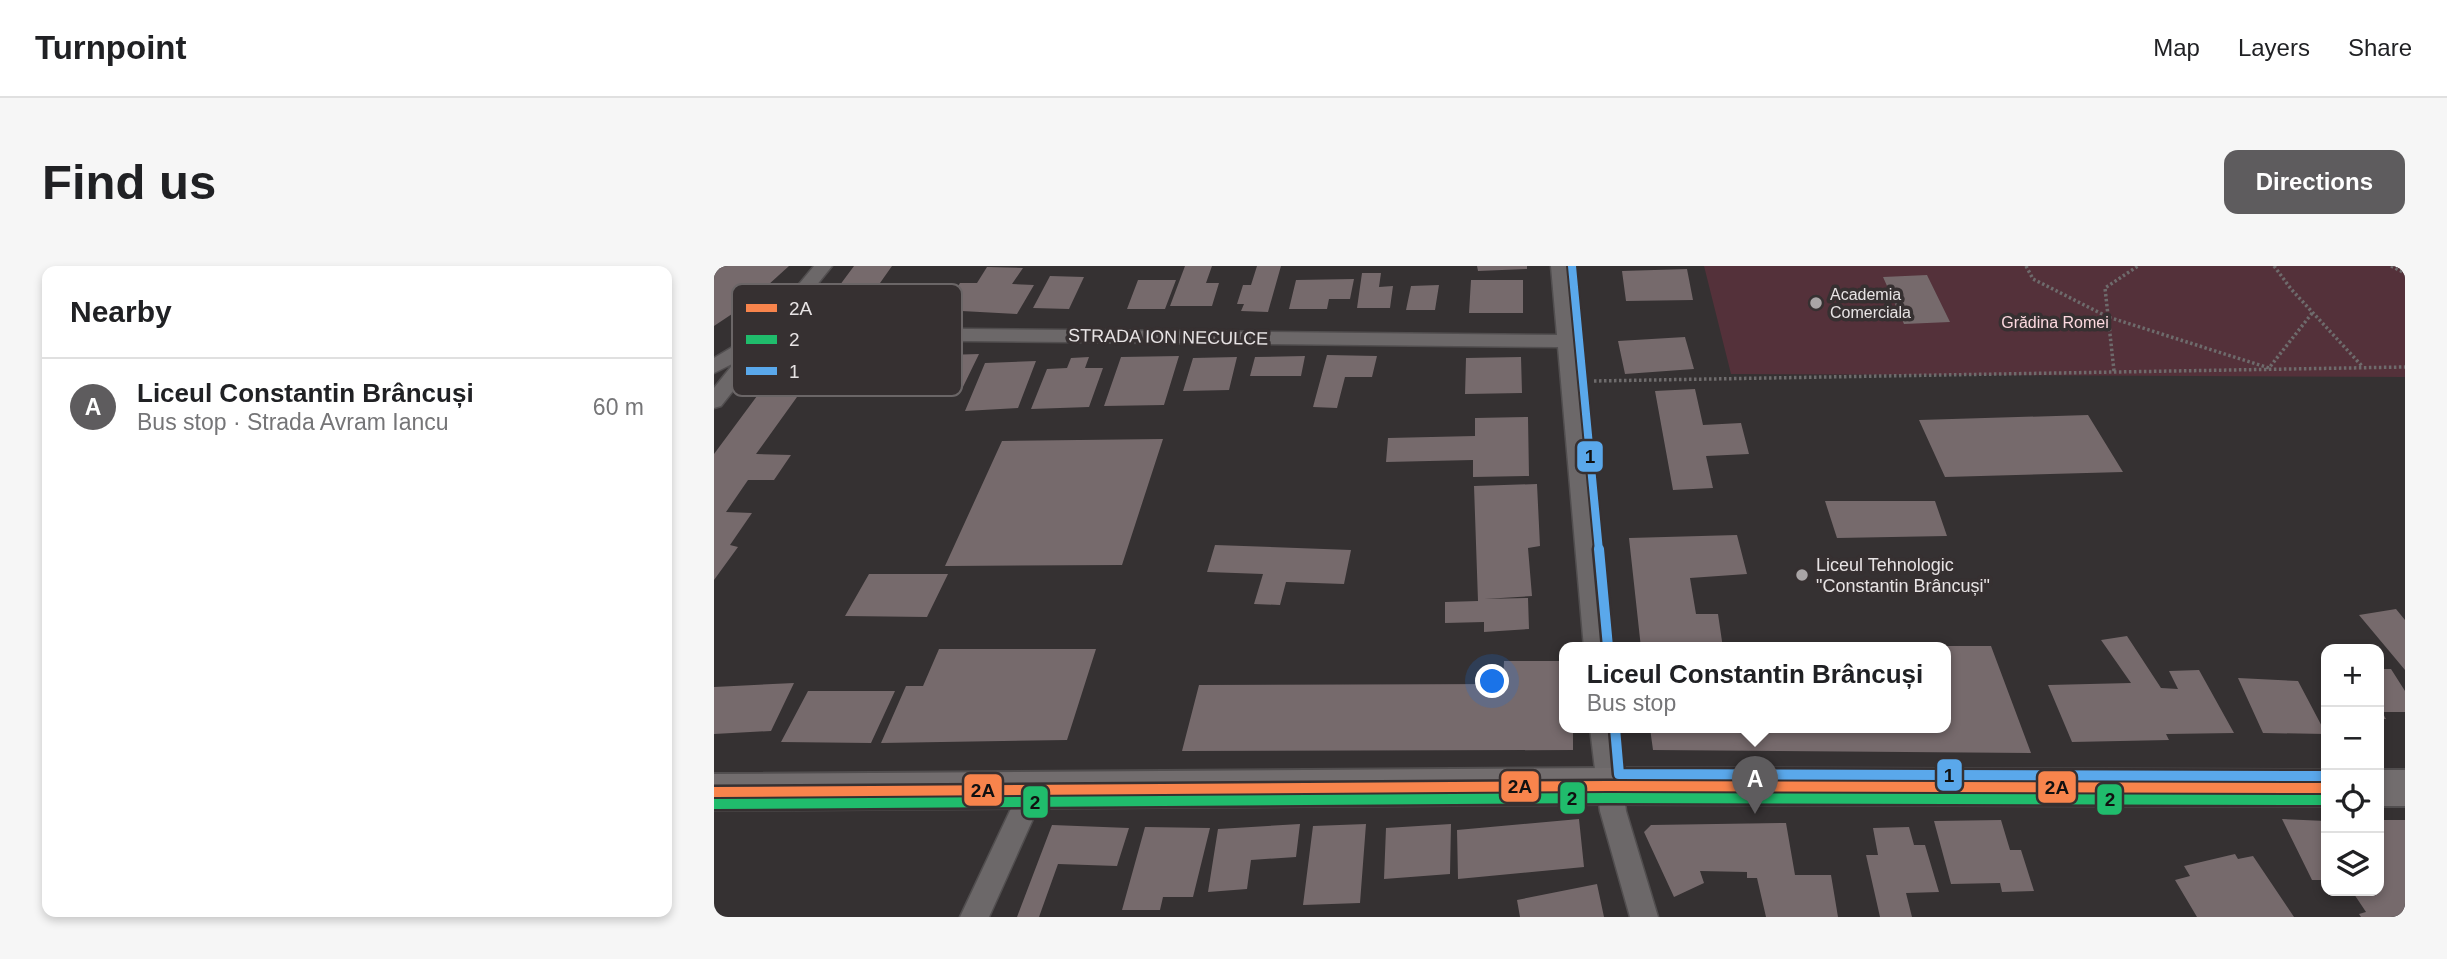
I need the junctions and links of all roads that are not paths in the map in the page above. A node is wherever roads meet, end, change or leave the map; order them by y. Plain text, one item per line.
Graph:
1 (823, 266) edge
2 (1560, 266) edge
3 (809, 284) edge
4 (962, 335) edge
5 (1566, 341) junction
6 (732, 356) edge
7 (714, 367) edge
8 (732, 379) edge
9 (714, 401) edge
10 (1595, 642) edge
11 (1603, 733) edge
12 (1608, 786) junction
13 (2321, 788) edge
14 (2384, 788) edge
15 (2405, 788) edge
16 (1033, 790) junction
17 (714, 792) edge
18 (974, 917) edge
19 (1644, 917) edge

1 - 3 street
2 - 5 street
4 - 5 street, STRADA ION NECULCE
5 - 10 street
6 - 7 street
8 - 9 street
11 - 12 street
12 - 13 street
12 - 16 street
12 - 19 street
14 - 15 street
16 - 17 street
16 - 18 street

